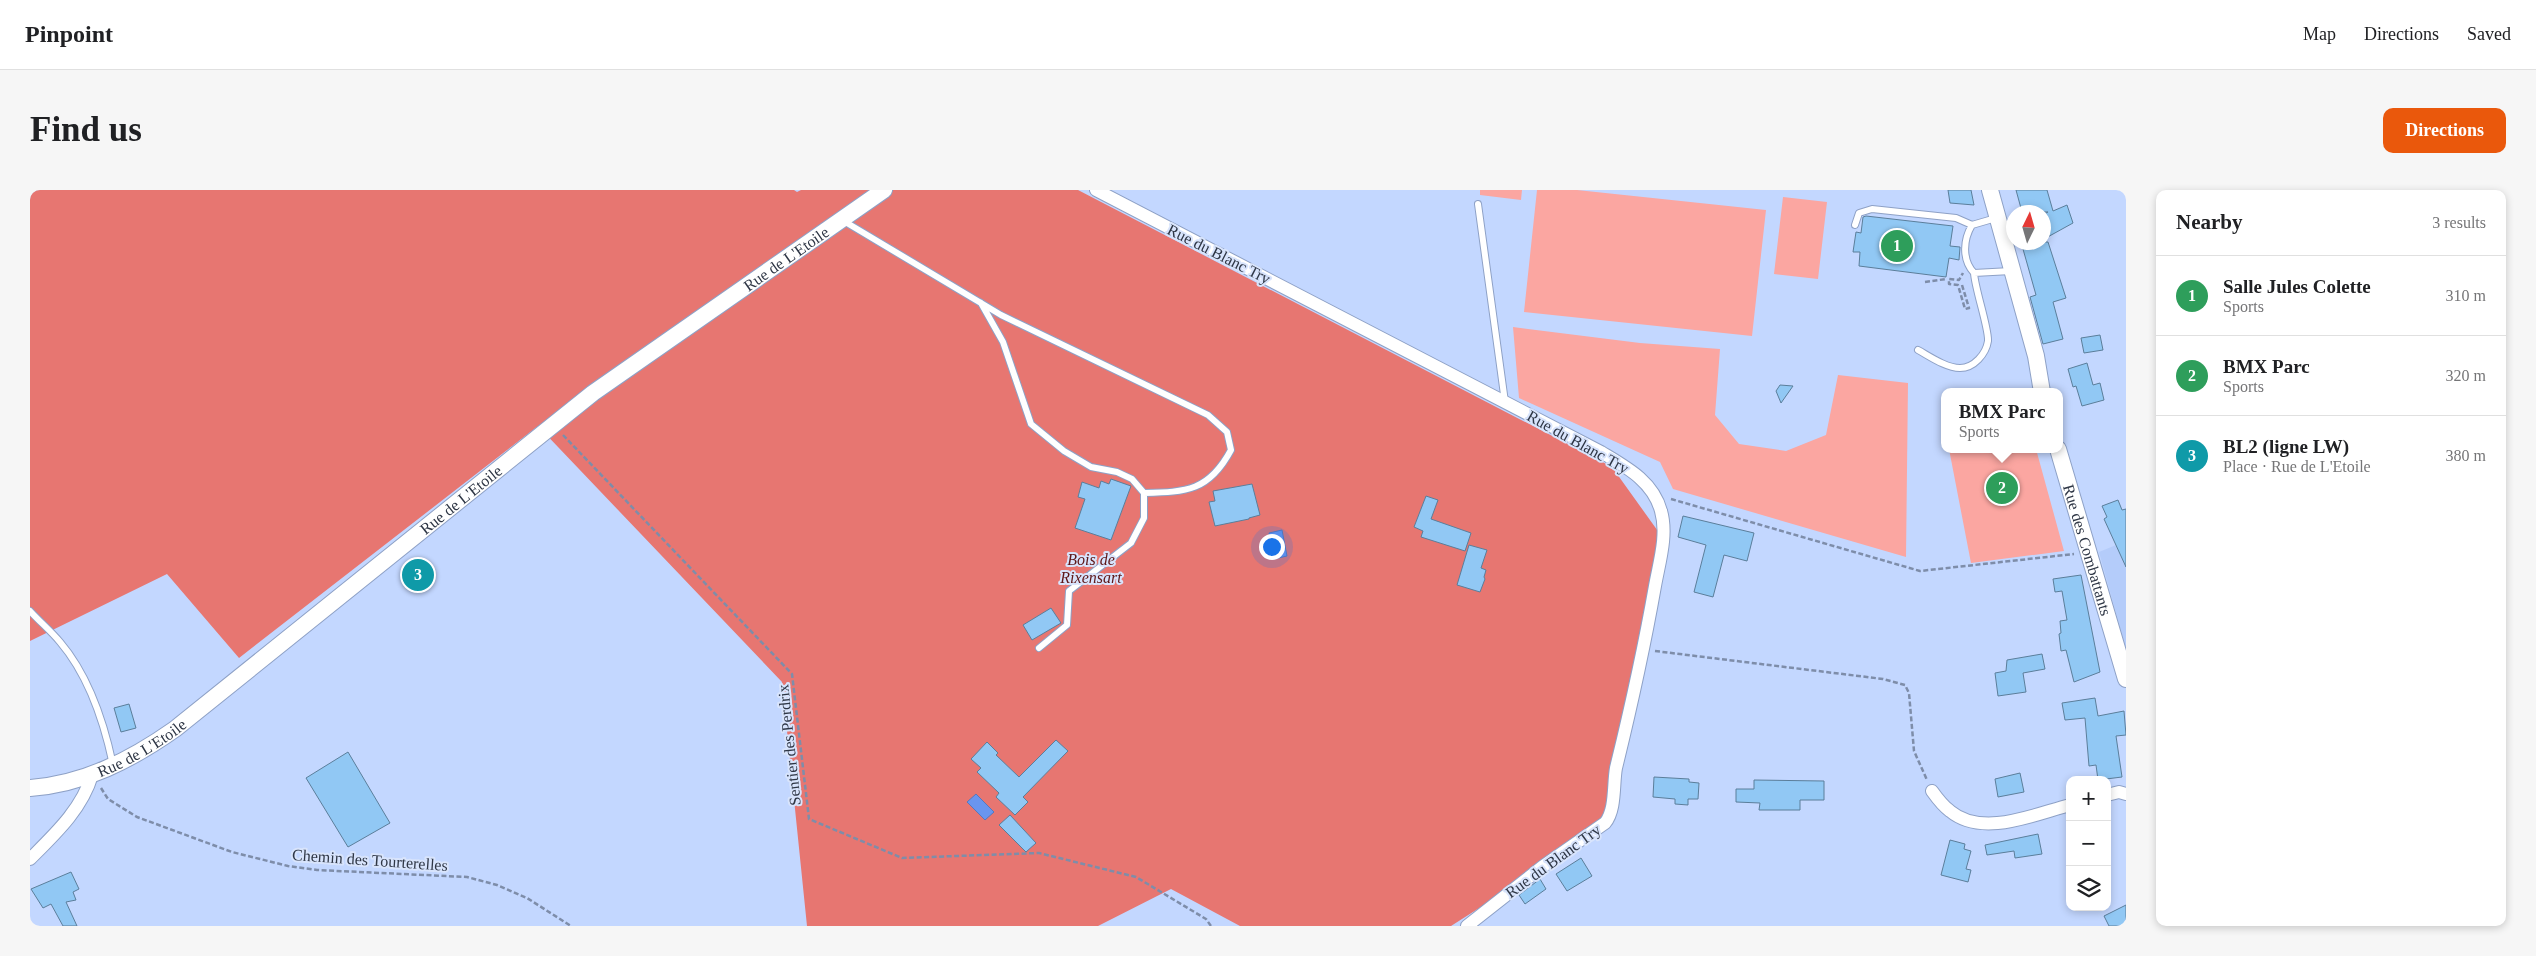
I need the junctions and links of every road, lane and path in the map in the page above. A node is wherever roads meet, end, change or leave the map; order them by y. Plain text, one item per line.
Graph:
1 (884, 190) edge
2 (1096, 190) edge
3 (1990, 190) edge
4 (1478, 204) dead end
5 (1998, 217) junction
6 (841, 220) junction
7 (1855, 225) dead end
8 (1972, 225) junction
9 (1967, 266) junction
10 (2012, 271) junction
11 (1974, 273) junction
12 (1946, 279) dead end
13 (1925, 282) dead end
14 (1962, 285) dead end
15 (981, 303) junction
16 (1918, 350) dead end
17 (2041, 388) edge
18 (1506, 402) junction
19 (553, 425) junction
20 (2059, 453) edge
21 (1648, 485) junction
22 (1144, 493) junction
23 (2088, 552) junction
24 (30, 611) edge
25 (1039, 648) dead end
26 (1644, 649) junction
27 (2126, 679) edge
28 (114, 766) junction
29 (92, 775) junction
30 (30, 788) edge
31 (1932, 791) joint
32 (2111, 794) edge
33 (2126, 794) edge
34 (2066, 806) edge
35 (30, 859) edge
36 (571, 926) edge
37 (1212, 926) edge
38 (1467, 926) edge

1 - 6 street, Rue de L'Etoile
2 - 18 street, Rue du Blanc Try
3 - 5 street
4 - 18 lane
5 - 8 lane
5 - 10 street
6 - 15 lane
6 - 19 street, Rue de L'Etoile
7 - 8 lane
8 - 9 lane
9 - 11 lane
9 - 14 path
10 - 11 lane
10 - 17 street
11 - 16 lane
12 - 13 path
15 - 22 lane
15 - 22 lane
18 - 21 street, Rue du Blanc Try
19 - 28 street, Rue de L'Etoile
19 - 37 path, Sentier des Perdrix
20 - 23 street, Rue des Combattants
21 - 23 path
21 - 26 street, Rue du Blanc Try
22 - 25 lane
23 - 27 street, Rue des Combattants
24 - 28 lane, Rue de L'Etoile
26 - 31 path
26 - 38 street, Rue du Blanc Try
28 - 29 street, Rue de L'Etoile
29 - 30 street, Rue de L'Etoile
29 - 35 street
29 - 36 path, Chemin des Tourterelles
31 - 34 street
32 - 33 street

